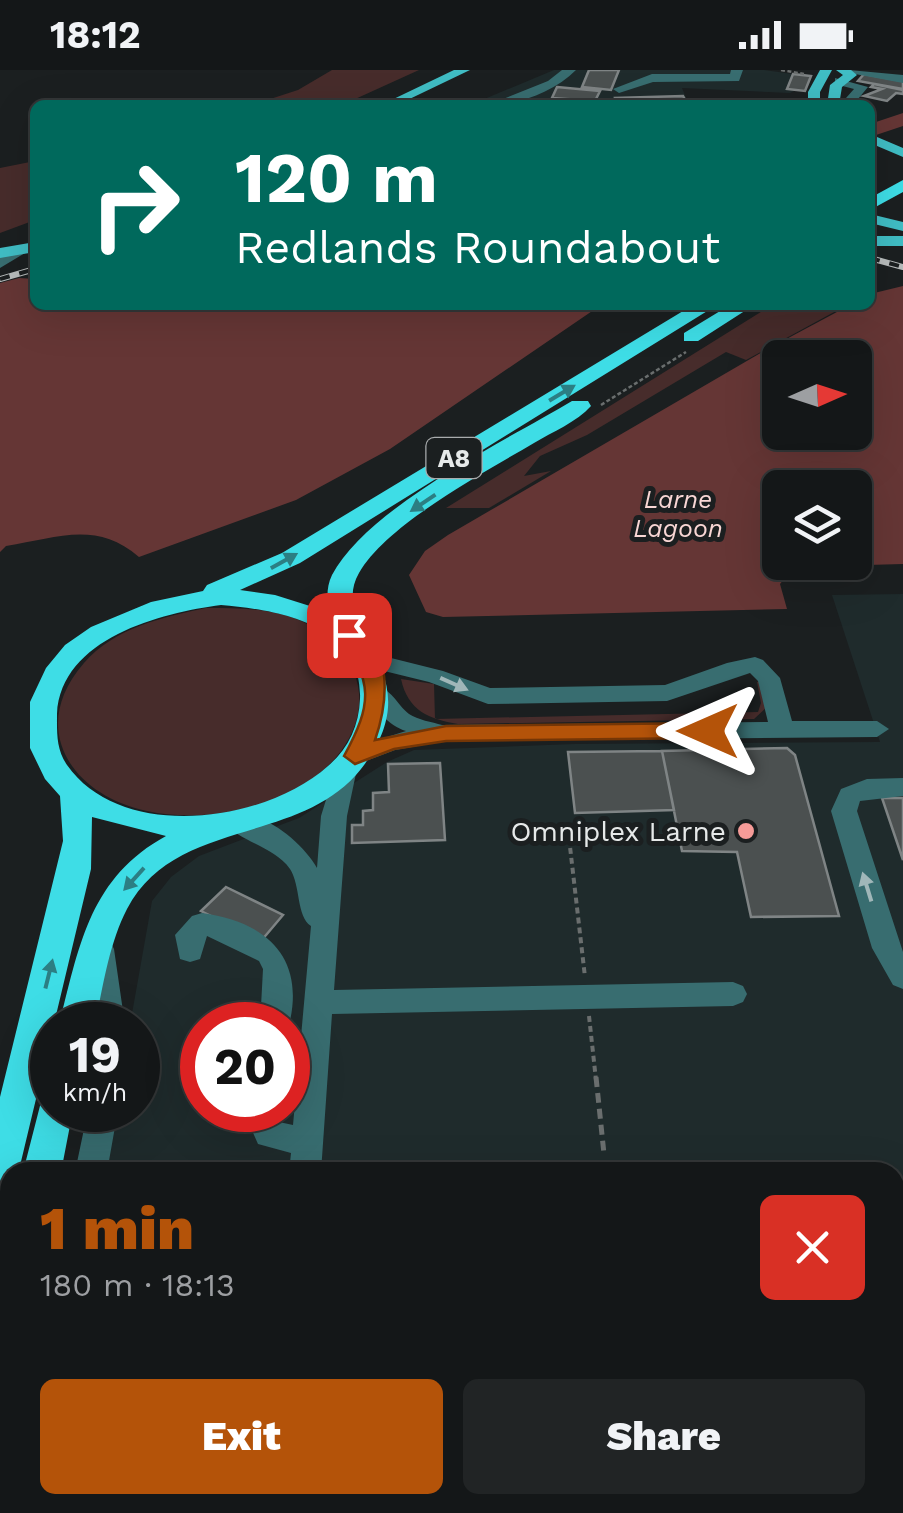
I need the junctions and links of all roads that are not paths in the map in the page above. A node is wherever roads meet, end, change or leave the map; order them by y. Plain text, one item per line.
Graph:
1 (464, 70) edge
2 (570, 70) edge
3 (737, 70) edge
4 (819, 73) edge
5 (885, 73) edge
6 (847, 74) edge
7 (903, 79) edge
8 (619, 89) dead end
9 (524, 92) junction
10 (399, 100) edge
11 (506, 100) edge
12 (541, 100) edge
13 (814, 100) edge
14 (833, 100) edge
15 (854, 100) edge
16 (875, 140) edge
17 (875, 152) edge
18 (903, 153) edge
19 (903, 162) edge
20 (903, 185) edge
21 (875, 202) edge
22 (903, 210) edge
23 (875, 222) edge
24 (875, 222) edge
25 (903, 227) edge
26 (875, 241) edge
27 (903, 241) edge
28 (28, 248) edge
29 (0, 253) edge
30 (0, 263) edge
31 (699, 310) edge
32 (736, 310) edge
33 (195, 599) junction
34 (356, 643) junction
35 (377, 694) junction
36 (877, 729) dead end
37 (782, 730) junction
38 (446, 733) junction
39 (351, 761) junction
40 (903, 787) edge
41 (76, 792) junction
42 (226, 824) junction
43 (99, 939) junction
44 (190, 951) dead end
45 (903, 977) edge
46 (733, 994) dead end
47 (83, 1002) edge
48 (107, 1002) edge
49 (276, 1002) edge
50 (318, 1002) junction
51 (50, 1132) edge
52 (99, 1132) edge
53 (268, 1132) edge
54 (306, 1158) edge
55 (2, 1162) edge
56 (44, 1162) edge
57 (93, 1162) edge

1 - 10 main road
2 - 9 street
3 - 8 street
4 - 6 main road
4 - 13 main road
5 - 6 street
5 - 7 street
6 - 14 main road
6 - 15 street
9 - 11 street
9 - 12 street
16 - 18 main road
17 - 19 main road
20 - 21 highway
22 - 23 highway
24 - 25 main road
26 - 27 main road
28 - 29 main road
28 - 30 street
33 -> 31 highway, A8
32 -> 34 highway, A8
33 - 34 highway, A8
33 - 41 highway, A8
34 - 35 highway, A8
34 -> 37 street
35 - 38 street
35 - 39 highway
36 - 37 street
37 - 38 street
38 - 39 street
39 - 42 highway, A8
39 - 50 street
45 -> 40 street
41 - 42 highway, A8
55 -> 41 highway
42 -> 43 highway, A8
42 - 50 street
43 - 47 highway, A8
43 - 48 street
44 - 49 street
46 - 50 street
50 - 54 street
51 - 56 highway
52 - 57 street
53 - 54 street

